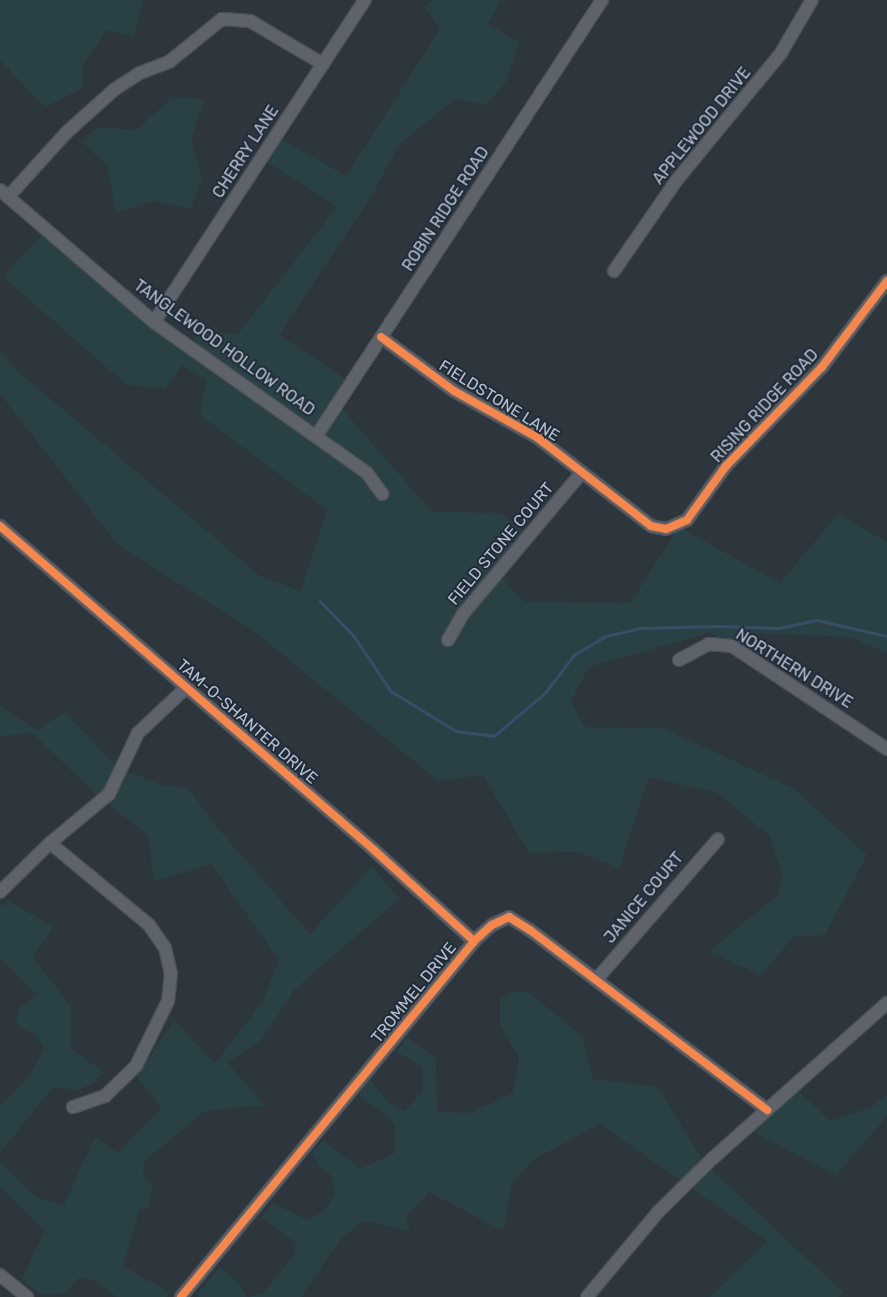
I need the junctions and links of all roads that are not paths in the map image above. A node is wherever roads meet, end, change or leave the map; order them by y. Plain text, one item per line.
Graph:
1 (365, 0) edge
2 (602, 0) edge
3 (812, 0) edge
4 (323, 64) junction
5 (4, 193) edge
6 (614, 271) dead end
7 (887, 281) edge
8 (154, 322) junction
9 (381, 337) junction
10 (316, 435) junction
11 (582, 472) junction
12 (382, 494) dead end
13 (0, 526) edge
14 (651, 526) joint
15 (448, 640) dead end
16 (679, 660) dead end
17 (186, 688) junction
18 (887, 749) edge
19 (718, 839) dead end
20 (50, 843) junction
21 (0, 892) edge
22 (474, 941) junction
23 (596, 980) junction
24 (887, 1003) edge
25 (74, 1106) dead end
26 (767, 1110) junction
27 (0, 1276) edge
28 (27, 1297) edge
29 (181, 1297) edge
30 (587, 1297) edge

1 - 4 street, CHERRY LANE
2 - 9 street, ROBIN RIDGE ROAD
3 - 6 street, APPLEWOOD DRIVE
4 - 5 street
4 - 8 street, CHERRY LANE
5 - 8 street, TANGLEWOOD HOLLOW ROAD
7 - 14 street, RISING RIDGE ROAD
8 - 10 street, TANGLEWOOD HOLLOW ROAD
9 - 10 street, ROBIN RIDGE ROAD
9 - 11 street, FIELDSTONE LANE
10 - 12 street, TANGLEWOOD HOLLOW ROAD
11 - 14 street, FIELDSTONE LANE
11 - 15 street, FIELD STONE COURT
13 - 17 street, TAM-O-SHANTER DRIVE
16 - 18 street, NORTHERN DRIVE
17 - 20 street
17 - 22 street, TAM-O-SHANTER DRIVE
19 - 23 street, JANICE COURT
20 - 21 street
20 - 25 street
22 - 23 street, TROMMEL DRIVE
22 - 29 street, TROMMEL DRIVE
23 - 26 street, TROMMEL DRIVE
24 - 26 street
26 - 30 street
27 - 28 street

